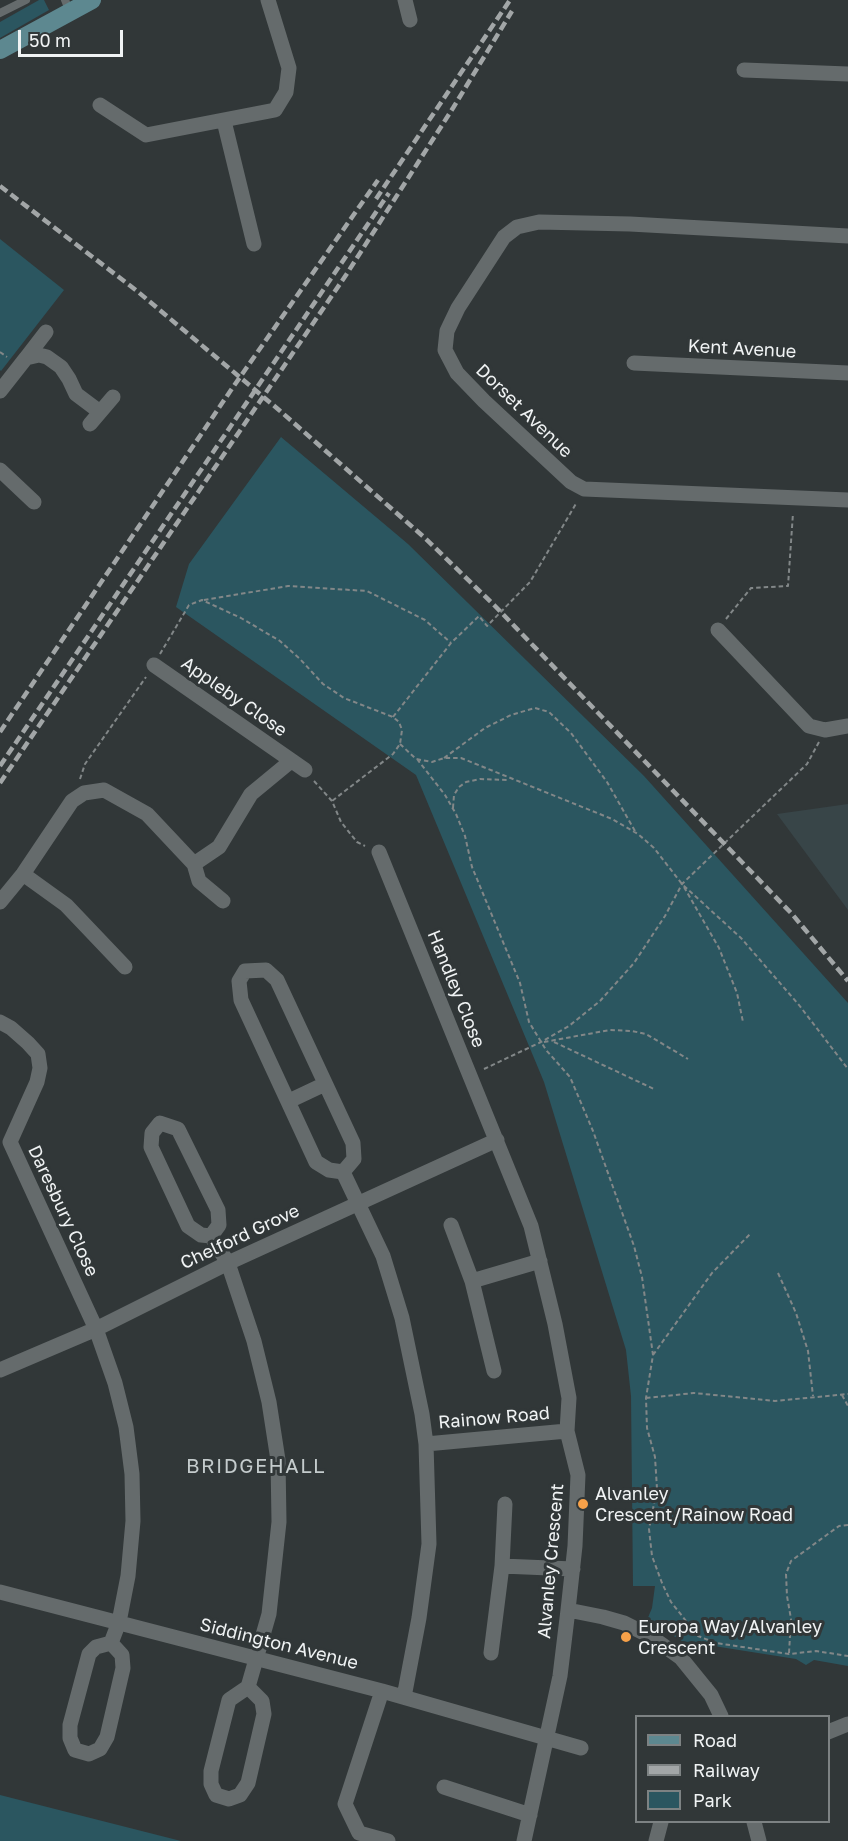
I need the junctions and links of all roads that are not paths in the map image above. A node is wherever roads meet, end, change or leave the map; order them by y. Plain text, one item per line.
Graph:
1 (26, 0) edge
2 (92, 0) edge
3 (268, 0) edge
4 (405, 0) edge
5 (68, 6) edge
6 (0, 13) edge
7 (410, 20) dead end
8 (0, 50) edge
9 (744, 70) dead end
10 (848, 74) edge
11 (100, 105) dead end
12 (224, 121) junction
13 (848, 236) edge
14 (254, 243) dead end
15 (46, 332) dead end
16 (26, 358) junction
17 (634, 363) dead end
18 (848, 373) edge
19 (0, 391) edge
20 (113, 397) dead end
21 (0, 470) edge
22 (848, 500) edge
23 (34, 502) dead end
24 (718, 630) road end
25 (154, 665) road end
26 (848, 726) edge
27 (291, 761) junction
28 (305, 770) road end
29 (379, 852) road end
30 (194, 864) junction
31 (23, 874) junction
32 (223, 901) dead end
33 (0, 902) edge
34 (126, 968) dead end
35 (0, 1022) edge
36 (326, 1084) junction
37 (289, 1101) junction
38 (497, 1140) junction
39 (343, 1172) junction
40 (357, 1204) junction
41 (451, 1225) dead end
42 (211, 1236) junction
43 (540, 1261) junction
44 (228, 1263) junction
45 (472, 1281) junction
46 (96, 1329) junction
47 (0, 1370) edge
48 (494, 1371) dead end
49 (567, 1431) junction
50 (426, 1444) junction
51 (505, 1504) dead end
52 (502, 1566) junction
53 (573, 1569) junction
54 (0, 1592) edge
55 (568, 1610) junction
56 (120, 1623) junction
57 (111, 1643) junction
58 (491, 1653) dead end
59 (257, 1659) junction
60 (248, 1687) junction
61 (382, 1690) junction
62 (404, 1697) junction
63 (721, 1715) edge
64 (848, 1724) edge
65 (830, 1731) edge
66 (547, 1739) junction
67 (581, 1749) dead end
68 (444, 1787) dead end
69 (530, 1815) junction
70 (660, 1823) edge
71 (754, 1823) edge
72 (388, 1841) edge
73 (524, 1841) edge
74 (656, 1841) edge
75 (759, 1841) edge

1 - 6 lane
2 - 5 street
3 - 12 street
4 - 7 street
5 - 8 street
9 - 10 street
11 - 12 street
12 - 14 street
13 - 22 street, Dorset Avenue
15 - 16 street
16 - 19 street
16 - 20 street
17 - 18 street, Kent Avenue
21 - 23 street
24 - 26 street
25 - 27 street, Appleby Close
27 - 28 street, Appleby Close
27 - 30 street, Appleby Close
29 - 38 street, Handley Close
30 - 31 street
30 - 32 street
31 - 33 street
31 - 34 street
35 - 46 street, Daresbury Close
36 - 37 street
36 - 37 street
36 - 39 street
37 - 39 street
38 - 40 street, Chelford Grove
38 - 43 street, Alvanley Crescent
39 - 40 street
40 - 44 street, Chelford Grove
40 - 50 street
41 - 45 street
42 - 42 street
42 - 44 street
43 - 45 street
43 - 49 street, Alvanley Crescent
44 - 46 street, Chelford Grove
44 - 59 street
45 - 48 street
46 - 47 street, Chelford Grove
46 - 56 street
49 - 50 street, Rainow Road
49 - 53 street, Alvanley Crescent
50 - 62 street
51 - 52 street
52 - 53 street
52 - 58 street
53 - 55 street, Alvanley Crescent
54 - 56 street, Siddington Avenue
55 - 63 street
55 - 66 street, Alvanley Crescent
56 - 57 street
56 - 59 street, Siddington Avenue
57 - 57 street
59 - 60 street
59 - 61 street, Siddington Avenue
60 - 60 street
61 - 62 street, Siddington Avenue
61 - 72 street
62 - 66 street, Siddington Avenue
64 - 65 street
66 - 67 street, Siddington Avenue
66 - 69 street, Alvanley Crescent
68 - 69 street
69 - 73 street, Alvanley Crescent
70 - 74 street
71 - 75 street

